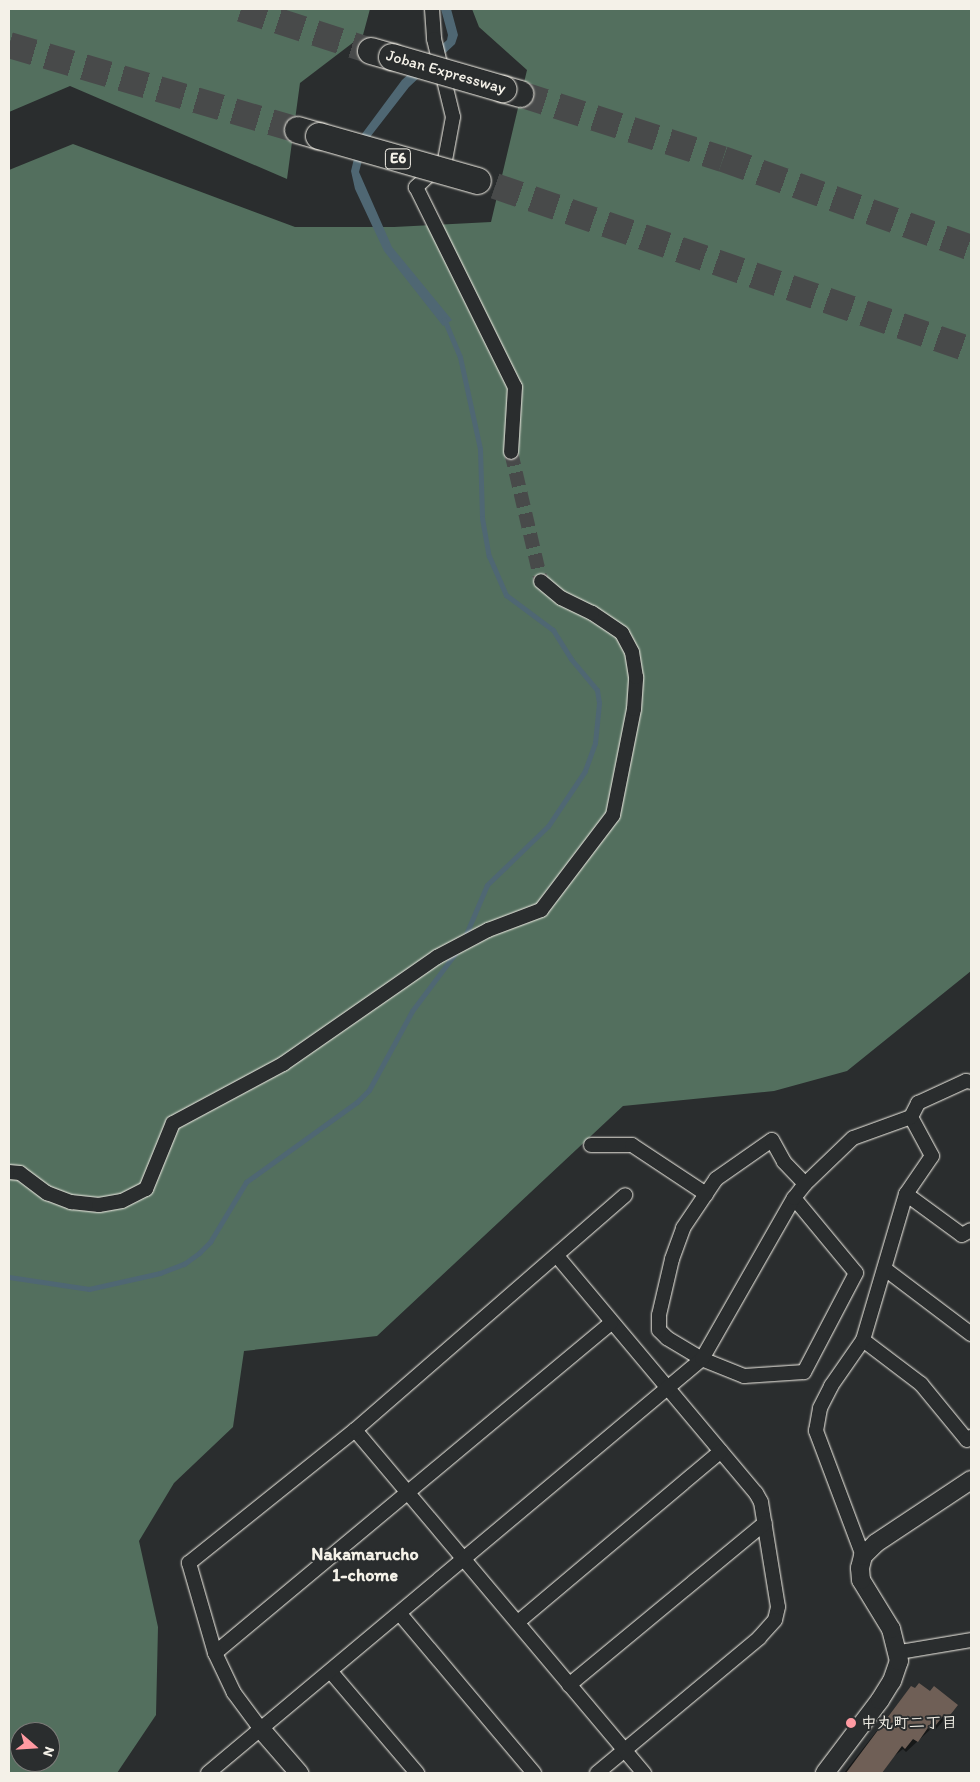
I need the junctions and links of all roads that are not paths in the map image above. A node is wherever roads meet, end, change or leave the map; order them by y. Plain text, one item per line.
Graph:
1 (432, 9) edge
2 (381, 54) tunnel mouth
3 (512, 92) tunnel mouth
4 (309, 133) tunnel mouth
5 (486, 184) tunnel mouth
6 (511, 452) tunnel mouth
7 (541, 580) tunnel mouth
8 (971, 1082) edge
9 (911, 1117) junction
10 (591, 1146) dead end
11 (9, 1172) edge
12 (805, 1184) junction
13 (706, 1194) junction
14 (906, 1194) junction
15 (625, 1196) dead end
16 (794, 1198) junction
17 (968, 1236) edge
18 (557, 1256) junction
19 (885, 1269) junction
20 (611, 1323) junction
21 (971, 1334) edge
22 (863, 1340) junction
23 (702, 1359) junction
24 (668, 1390) junction
25 (355, 1430) junction
26 (970, 1441) edge
27 (721, 1452) junction
28 (971, 1480) edge
29 (409, 1493) junction
30 (764, 1523) junction
31 (863, 1556) junction
32 (464, 1559) junction
33 (400, 1614) junction
34 (518, 1622) junction
35 (971, 1640) edge
36 (900, 1652) junction
37 (215, 1654) junction
38 (331, 1672) junction
39 (569, 1685) junction
40 (260, 1728) junction
41 (624, 1750) junction
42 (208, 1773) edge
43 (299, 1773) edge
44 (417, 1773) edge
45 (534, 1773) edge
46 (597, 1773) edge
47 (644, 1773) edge
48 (825, 1773) edge

1 - 6 street
2 - 3 highway, Joban Expressway, bridge
4 - 5 highway, E6, bridge
7 - 11 street
8 - 9 street
9 - 12 street
9 - 14 street
10 - 13 street
12 - 13 street
12 - 16 street
13 - 23 street
14 - 17 street
14 - 19 street
15 - 18 street
16 - 23 street
16 - 23 street
18 - 20 street
18 - 25 street
19 - 21 street
19 - 22 street
20 - 24 street
20 - 29 street
22 - 26 street
22 - 31 street
23 - 24 street
24 - 27 street
24 - 32 street
25 - 29 street
25 - 37 street
27 - 30 street
27 - 34 street
28 - 31 street
29 - 32 street
29 - 37 street
30 - 39 street
30 - 41 street
31 - 36 street
32 - 33 street
32 - 34 street
33 - 38 street
33 - 45 street
34 - 39 street
35 - 36 street
36 - 48 street
37 - 40 street
38 - 40 street
38 - 44 street
39 - 41 street
40 - 42 street
40 - 43 street
41 - 46 street
41 - 47 street

